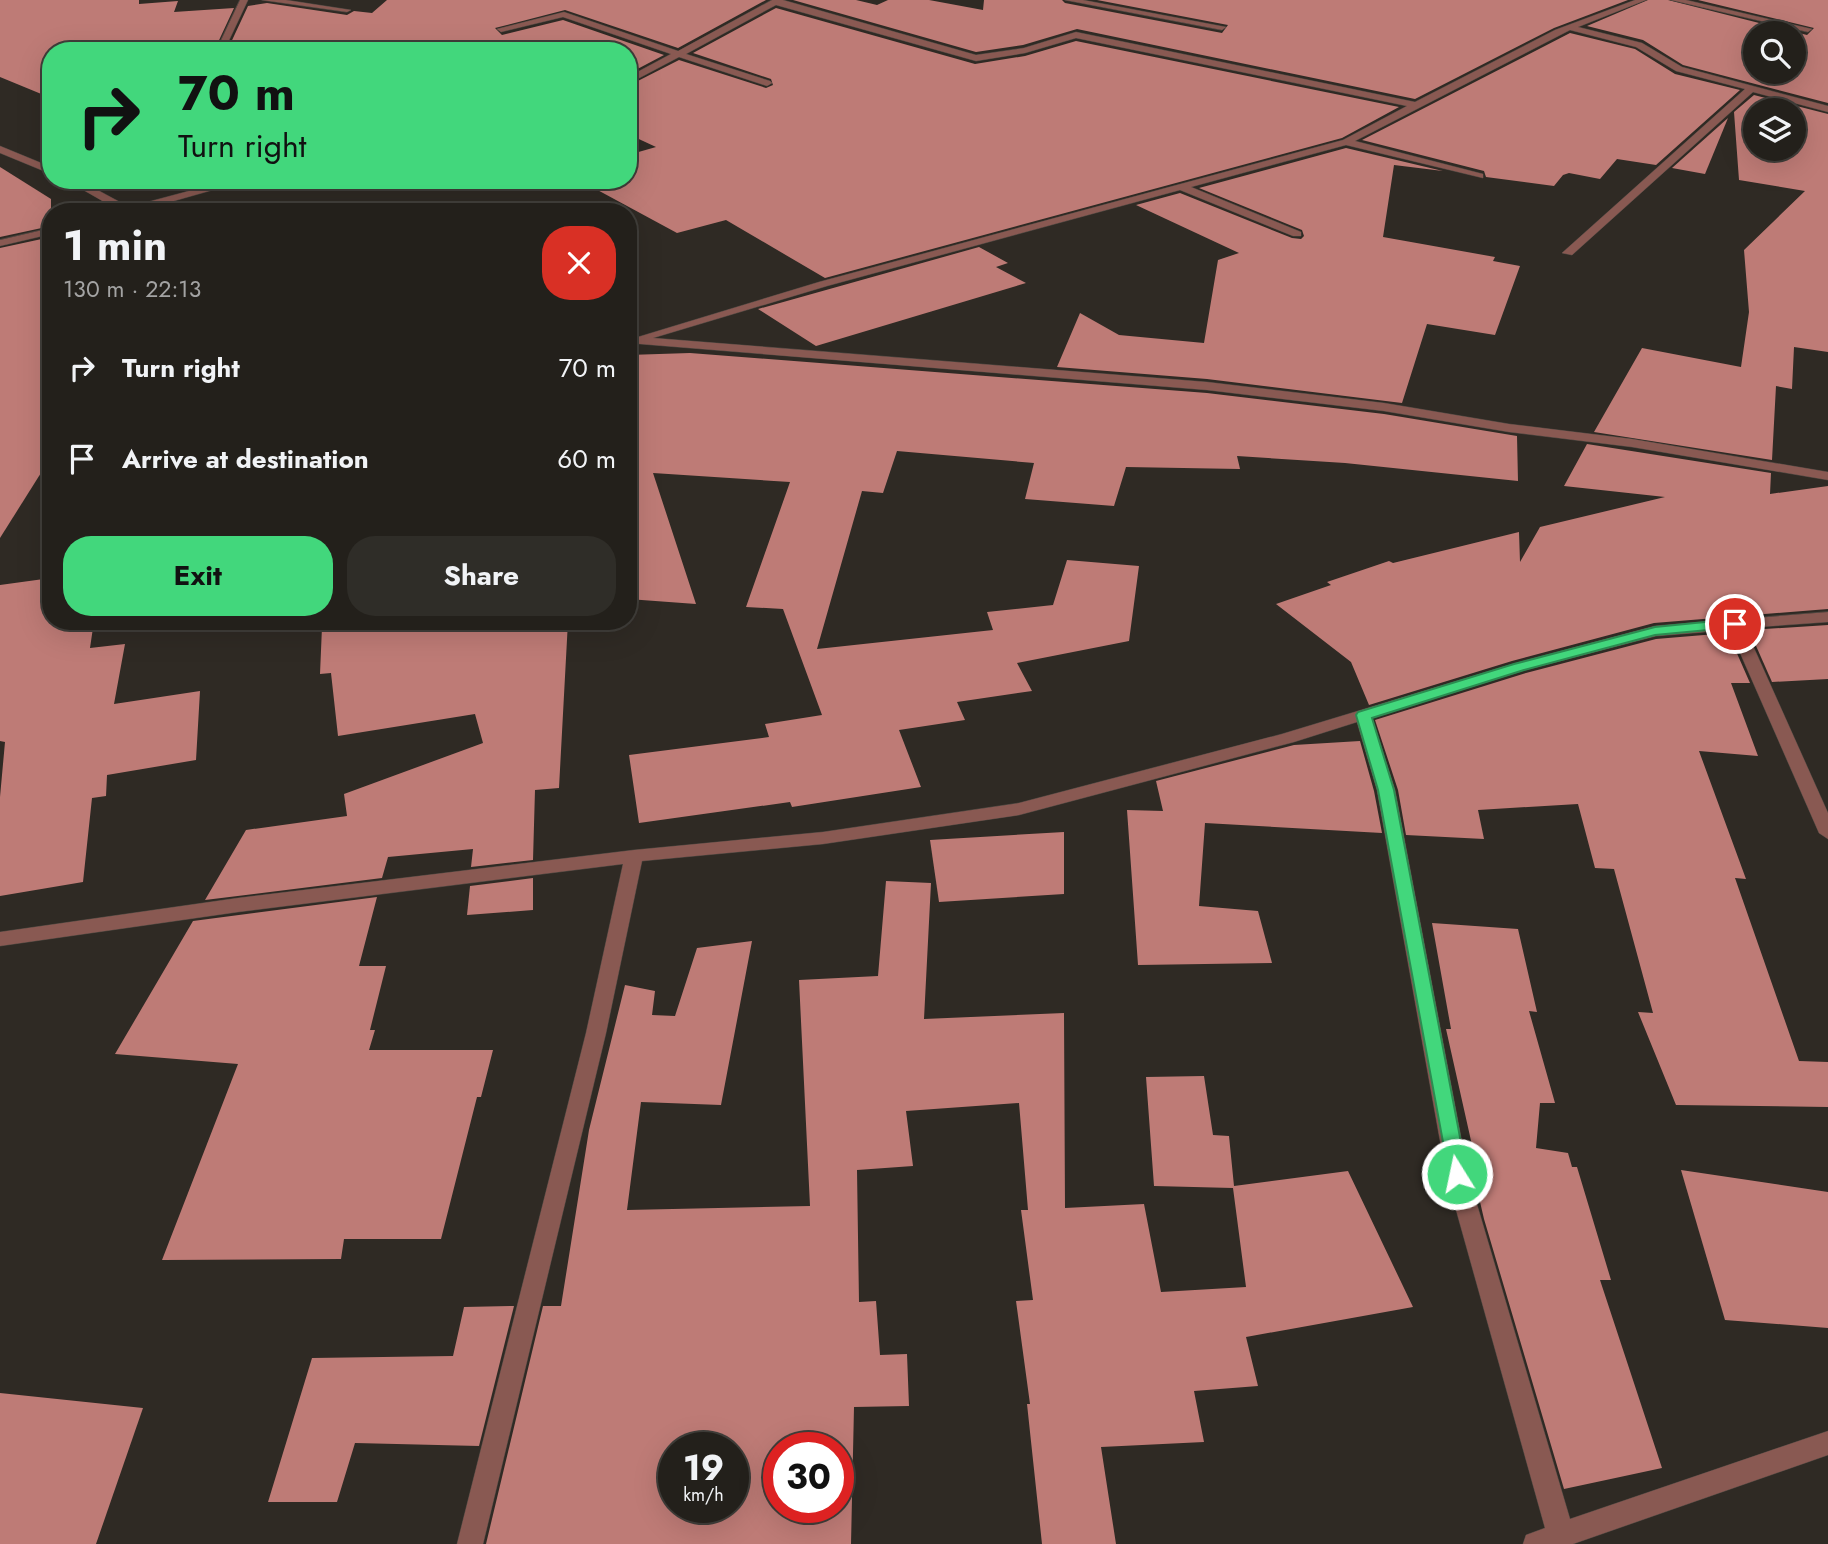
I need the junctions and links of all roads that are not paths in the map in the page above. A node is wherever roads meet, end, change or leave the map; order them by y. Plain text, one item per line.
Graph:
1 (244, 0) edge
2 (266, 0) edge
3 (1069, 0) edge
4 (1642, 0) edge
5 (1675, 0) edge
6 (777, 1) edge
7 (347, 10) dead end
8 (1222, 27) dead end
9 (1570, 28) junction
10 (501, 29) dead end
11 (1808, 29) dead end
12 (224, 42) edge
13 (679, 54) junction
14 (637, 76) edge
15 (767, 83) dead end
16 (1753, 87) junction
17 (1414, 105) junction
18 (1828, 109) edge
19 (1346, 142) junction
20 (0, 149) edge
21 (42, 167) edge
22 (1479, 176) dead end
23 (1184, 188) junction
24 (87, 189) edge
25 (209, 189) edge
26 (111, 203) edge
27 (155, 203) edge
28 (42, 233) edge
29 (1297, 234) dead end
30 (0, 243) edge
31 (1568, 253) dead end
32 (637, 338) edge
33 (637, 341) edge
34 (1828, 476) edge
35 (1828, 617) edge
36 (1735, 624) junction
37 (1363, 715) junction
38 (1828, 833) edge
39 (634, 856) junction
40 (0, 939) edge
41 (1828, 1443) edge
42 (1548, 1540) edge
43 (470, 1544) edge

1 - 12 street
2 - 7 street
3 - 8 street
4 - 9 street
5 - 11 street
6 - 13 street
6 - 17 street
9 - 16 street
9 - 17 street
10 - 13 street
13 - 14 street
13 - 15 street
16 - 18 street
16 - 31 street
17 - 19 street
19 - 22 street
19 - 23 street
20 - 21 street
23 - 29 street
23 - 32 street
24 - 26 street
25 - 27 street
28 - 30 street
33 - 34 street
35 - 36 street
36 - 37 street
36 - 38 street
37 - 39 street
37 - 42 street
39 - 40 street
39 - 43 street
41 - 42 street

